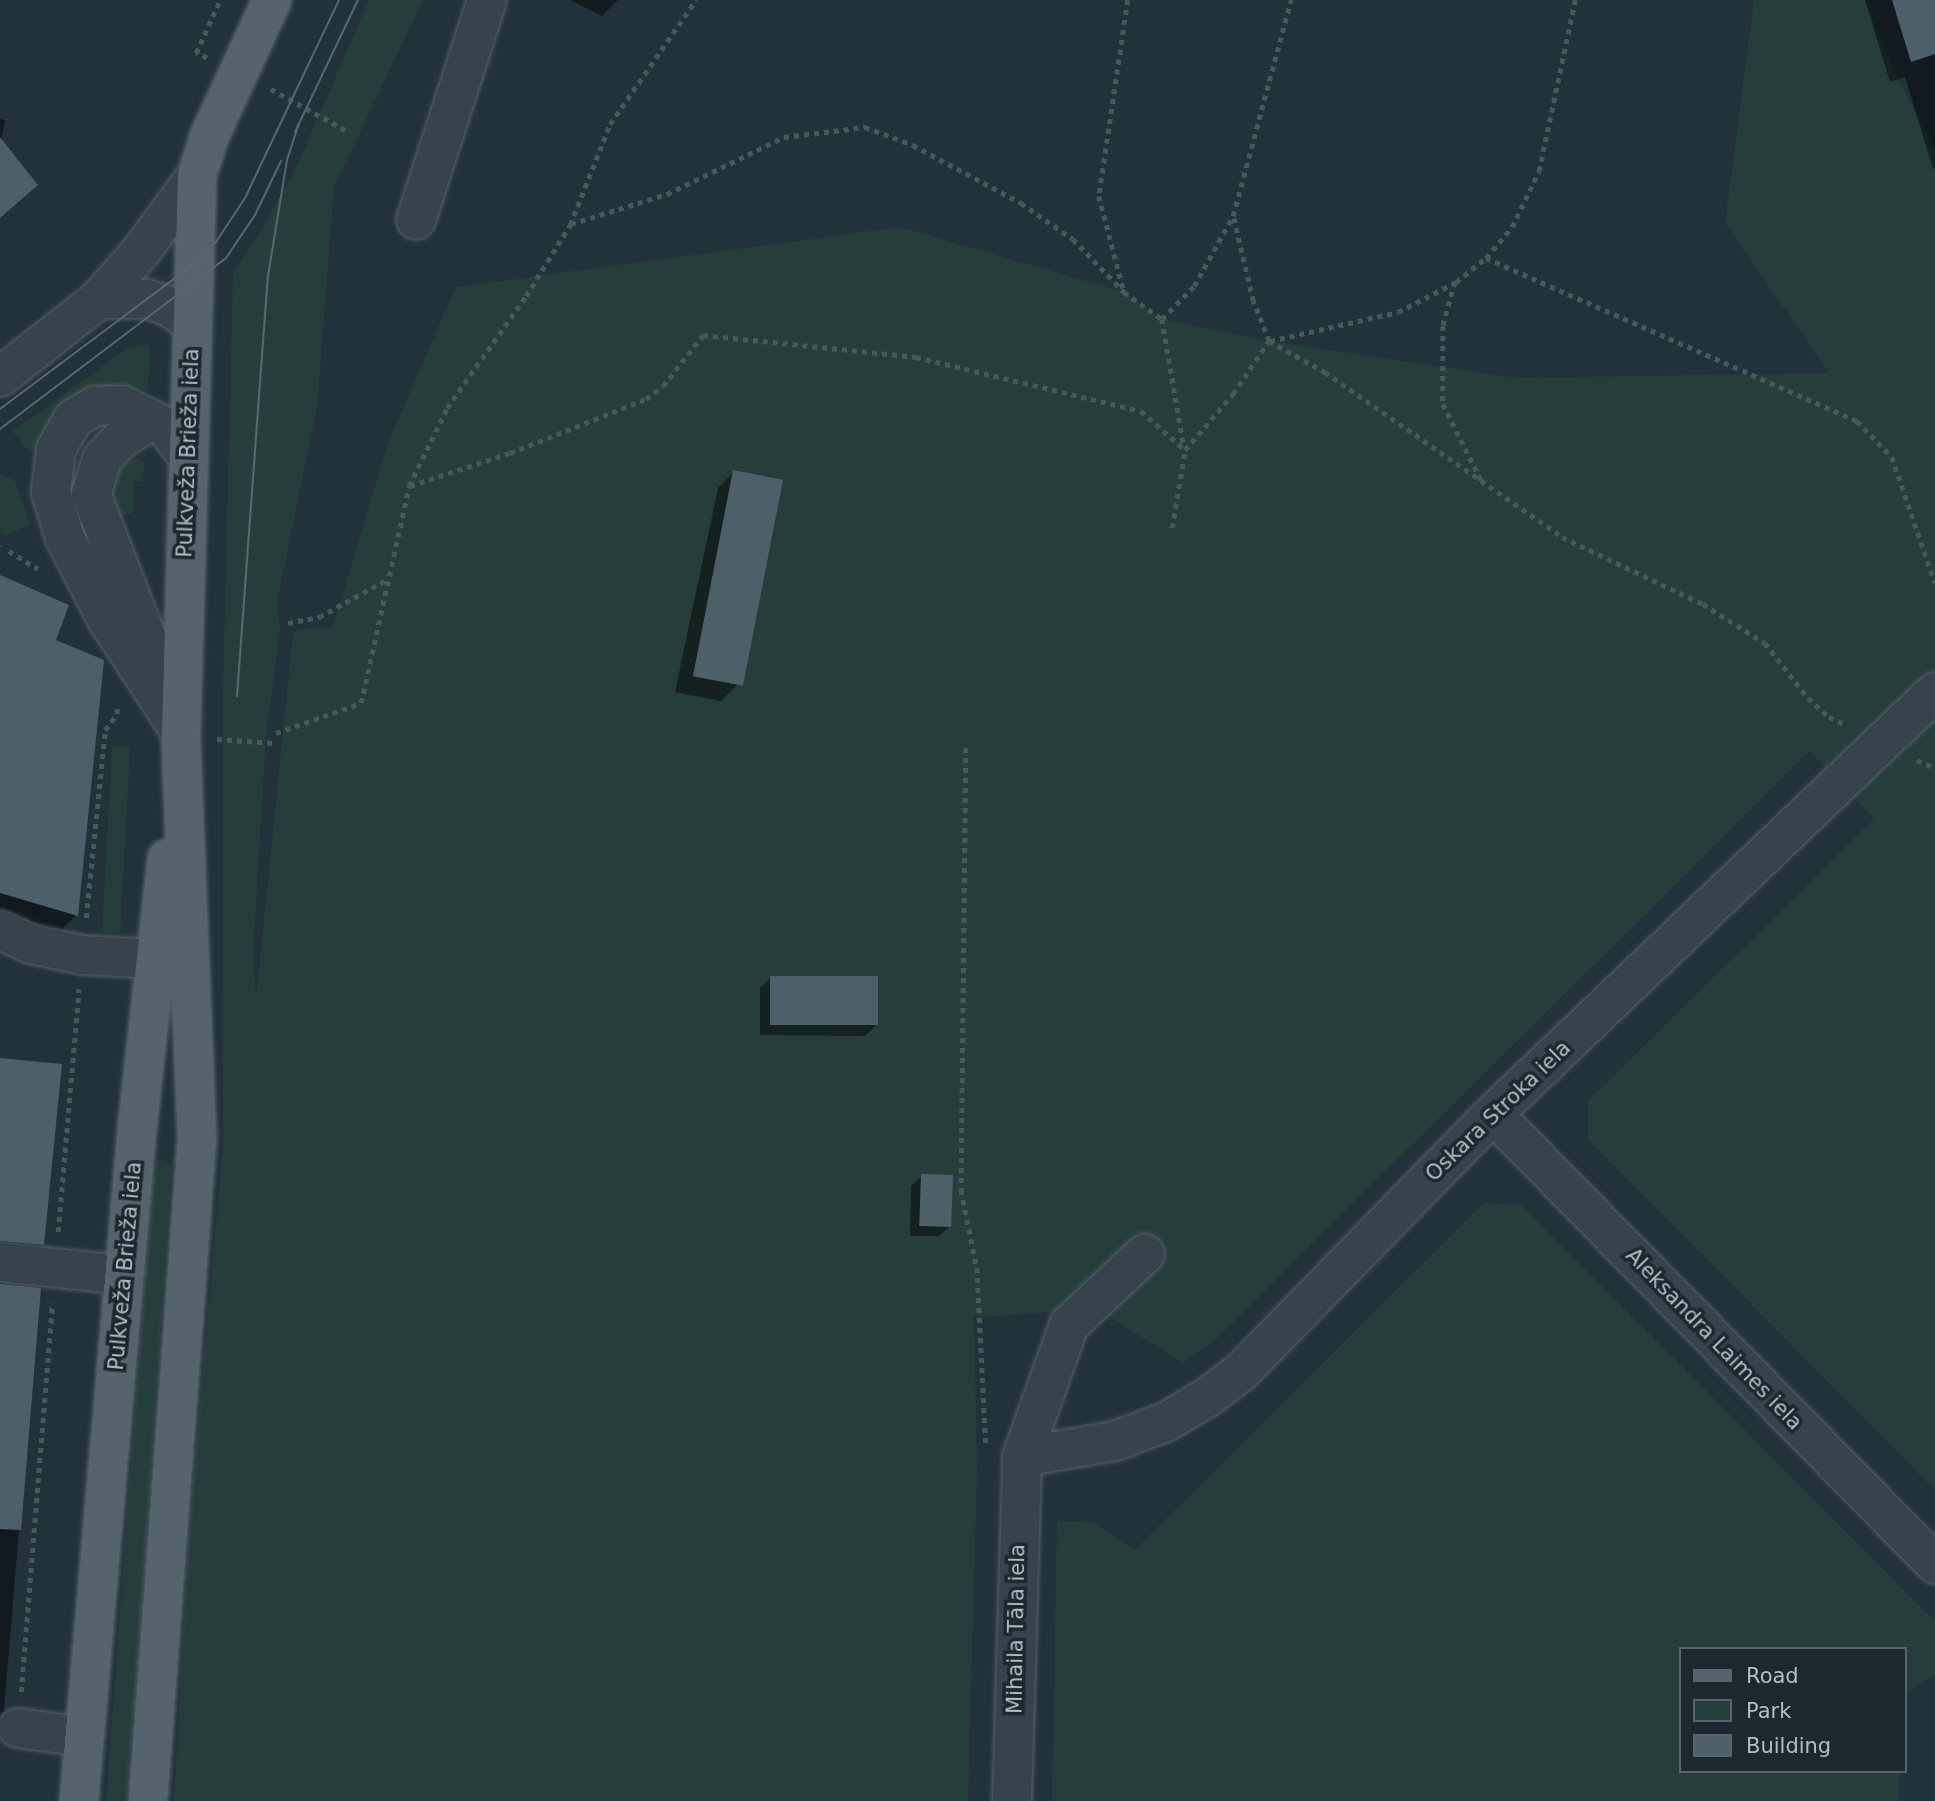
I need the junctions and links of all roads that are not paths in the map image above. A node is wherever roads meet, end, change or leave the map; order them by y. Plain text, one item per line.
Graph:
1 (272, 0) edge
2 (487, 0) edge
3 (197, 175) junction
4 (416, 220) dead end
5 (99, 299) junction
6 (192, 322) junction
7 (0, 377) edge
8 (188, 457) junction
9 (1935, 692) edge
10 (181, 732) junction
11 (0, 930) edge
12 (156, 960) junction
13 (1493, 1114) junction
14 (137, 1130) junction
15 (197, 1139) junction
16 (1145, 1254) dead end
17 (0, 1262) edge
18 (124, 1275) junction
19 (1004, 1457) junction
20 (1935, 1564) edge
21 (18, 1728) road end
22 (84, 1737) junction
23 (79, 1801) edge
24 (148, 1801) edge
25 (1013, 1801) edge

1 - 3 main road, Pulkveža Brieža iela
2 - 4 street
3 - 5 street
3 - 6 main road, Pulkveža Brieža iela
5 - 6 street
5 - 7 street
6 - 8 main road, Pulkveža Brieža iela
8 - 10 main road, Pulkveža Brieža iela
8 - 10 street
9 - 13 street, Oskara Stroka iela
10 - 12 main road, Pulkveža Brieža iela
10 - 15 main road, Pulkveža Brieža iela
11 - 12 street
12 - 14 main road, Pulkveža Brieža iela
13 - 19 street, Oskara Stroka iela
13 - 20 street, Aleksandra Laimes iela
14 - 15 main road
14 - 18 main road, Pulkveža Brieža iela
15 - 24 main road, Pulkveža Brieža iela
16 - 19 street, Mihaila Tāla iela
17 - 18 street
18 - 22 main road, Pulkveža Brieža iela
19 - 25 street, Mihaila Tāla iela
21 - 22 street
22 - 23 main road, Pulkveža Brieža iela

